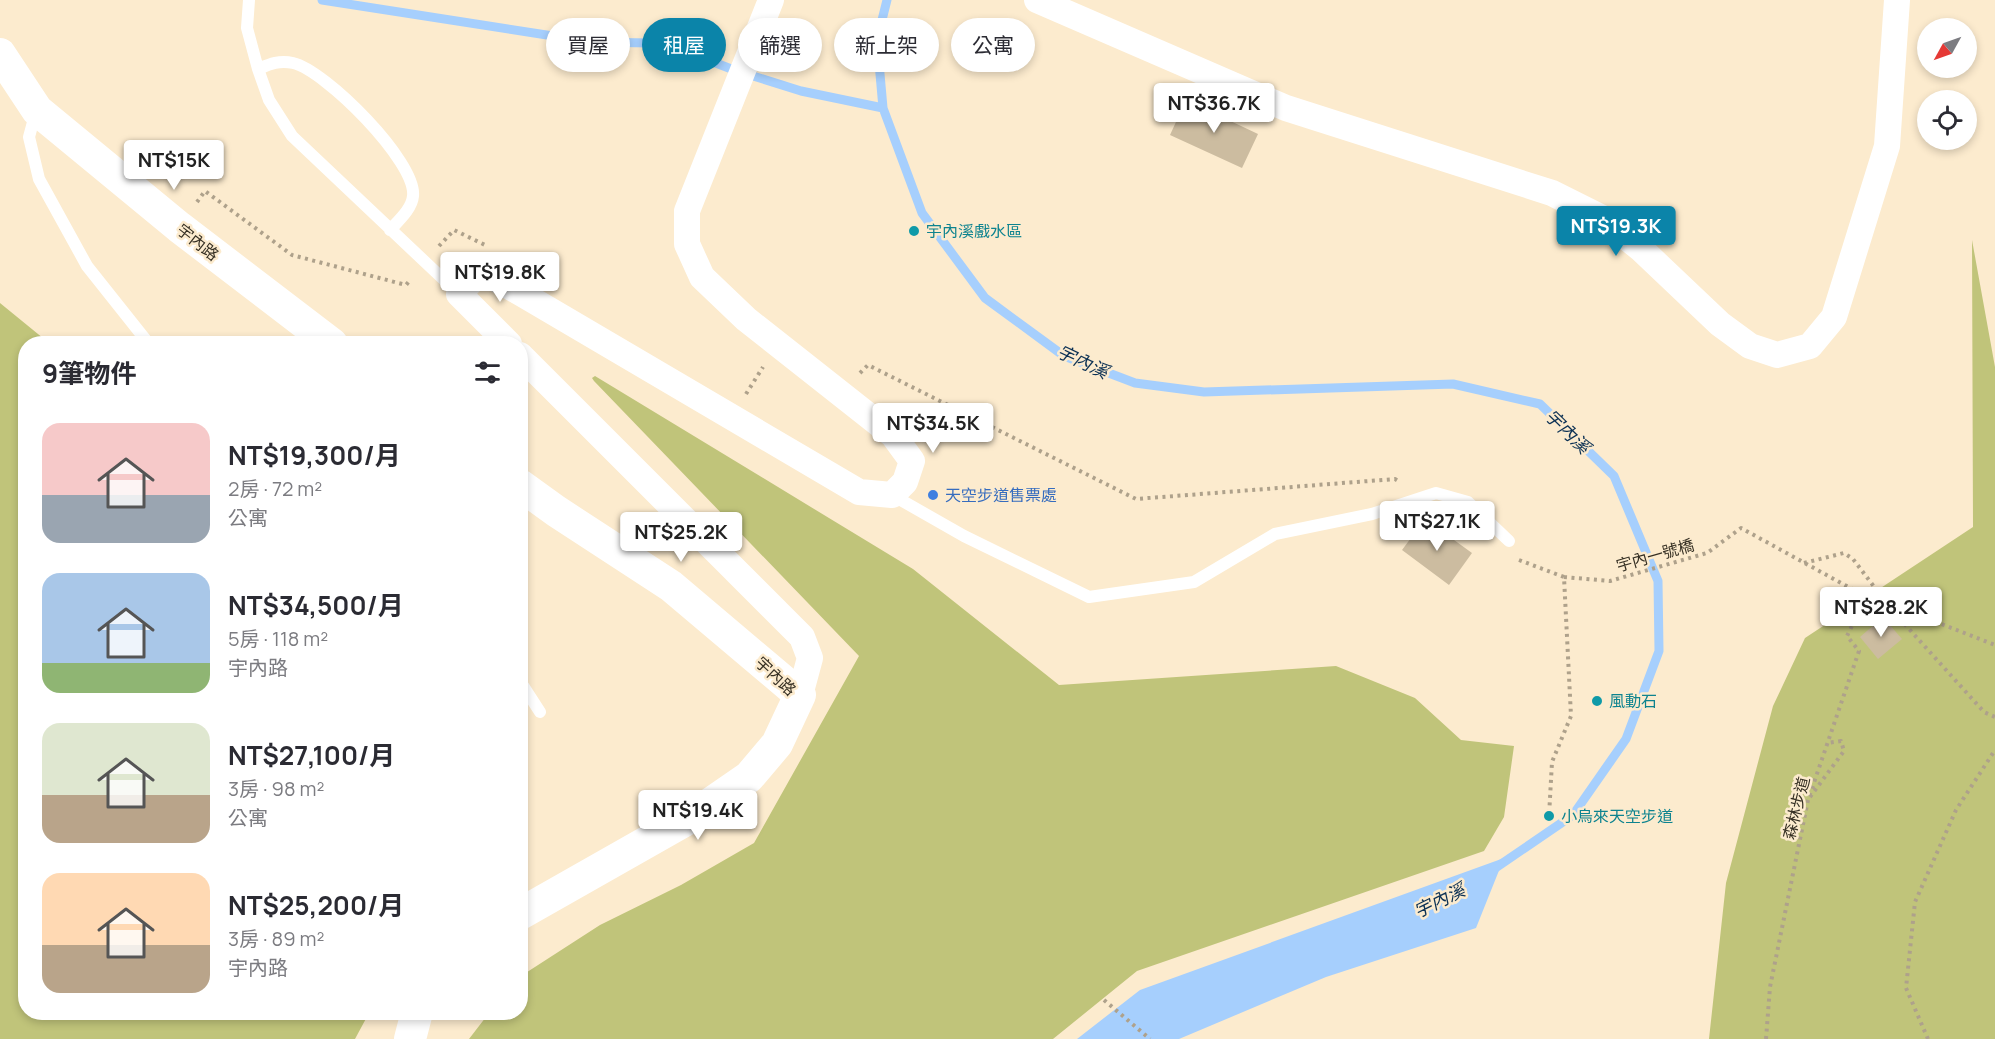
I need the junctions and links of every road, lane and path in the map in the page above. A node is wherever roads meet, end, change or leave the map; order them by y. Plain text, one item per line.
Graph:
1 (249, 0) edge
2 (771, 0) edge
3 (1037, 0) edge
4 (1897, 0) edge
5 (0, 54) edge
6 (258, 69) junction
7 (37, 110) junction
8 (195, 205) dead end
9 (390, 230) junction
10 (425, 261) junction
11 (459, 294) junction
12 (143, 336) edge
13 (322, 336) edge
14 (501, 336) edge
15 (528, 363) edge
16 (764, 366) dead end
17 (857, 376) dead end
18 (746, 395) dead end
19 (528, 491) edge
20 (892, 495) junction
21 (1421, 498) junction
22 (1509, 541) dead end
23 (1512, 558) dead end
24 (1804, 563) junction
25 (1563, 576) junction
26 (1867, 595) junction
27 (1886, 603) junction
28 (1995, 645) edge
29 (528, 693) edge
30 (800, 695) junction
31 (540, 712) dead end
32 (1995, 717) edge
33 (1827, 743) junction
34 (1995, 750) edge
35 (1808, 801) junction
36 (1549, 816) dead end
37 (528, 909) edge
38 (1104, 1000) dead end
39 (415, 1020) edge
40 (410, 1039) edge
41 (1150, 1039) edge
42 (1766, 1039) edge
43 (1928, 1039) edge

1 - 6 lane
2 - 20 street
3 - 4 street
5 - 7 street, 宇內路
6 - 9 lane
6 - 9 lane
7 - 12 lane
7 - 13 street, 宇內路
8 - 10 path
9 - 10 lane
10 - 11 lane
11 - 14 street
11 - 20 street
15 - 30 street
16 - 18 path
17 - 21 path
19 - 30 street, 宇內路
20 - 21 lane
21 - 22 lane
23 - 25 path
24 - 25 path, 宇內一號橋
24 - 26 path
24 - 27 path
25 - 36 path
26 - 27 path
26 - 33 path, 森林步道
27 - 28 path
27 - 32 path
29 - 31 lane
30 - 37 street, 宇內路
33 - 35 path, 森林步道
33 - 35 path
34 - 43 path
35 - 42 path, 森林步道
38 - 41 path
39 - 40 street

